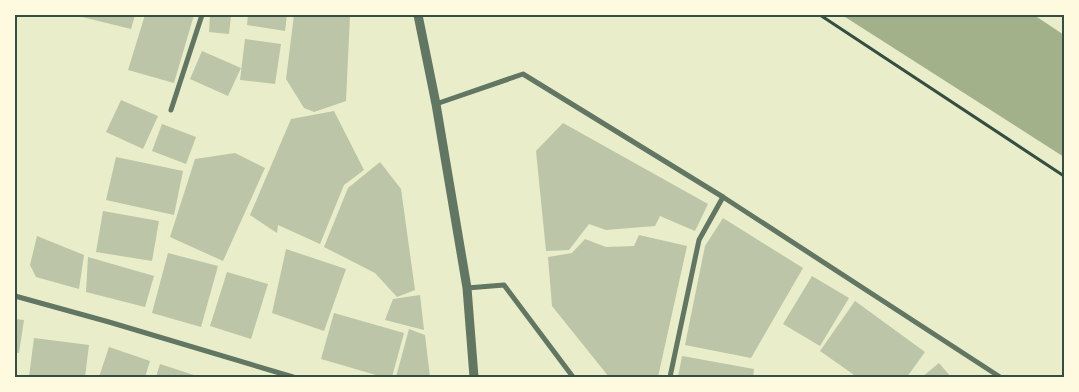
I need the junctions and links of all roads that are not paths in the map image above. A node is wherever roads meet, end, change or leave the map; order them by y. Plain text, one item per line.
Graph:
1 (202, 15) edge
2 (418, 15) edge
3 (436, 104) junction
4 (171, 110) dead end
5 (723, 197) junction
6 (467, 288) junction
7 (15, 296) edge
8 (990, 371) junction
9 (293, 377) edge
10 (474, 377) edge
11 (573, 377) edge
12 (670, 377) edge
13 (988, 377) edge
14 (1000, 377) edge

1 - 4 street
2 - 3 street
3 - 5 street
3 - 6 street
5 - 8 street
5 - 12 street
6 - 10 street
6 - 11 street
7 - 9 street
8 - 13 street
8 - 14 street

